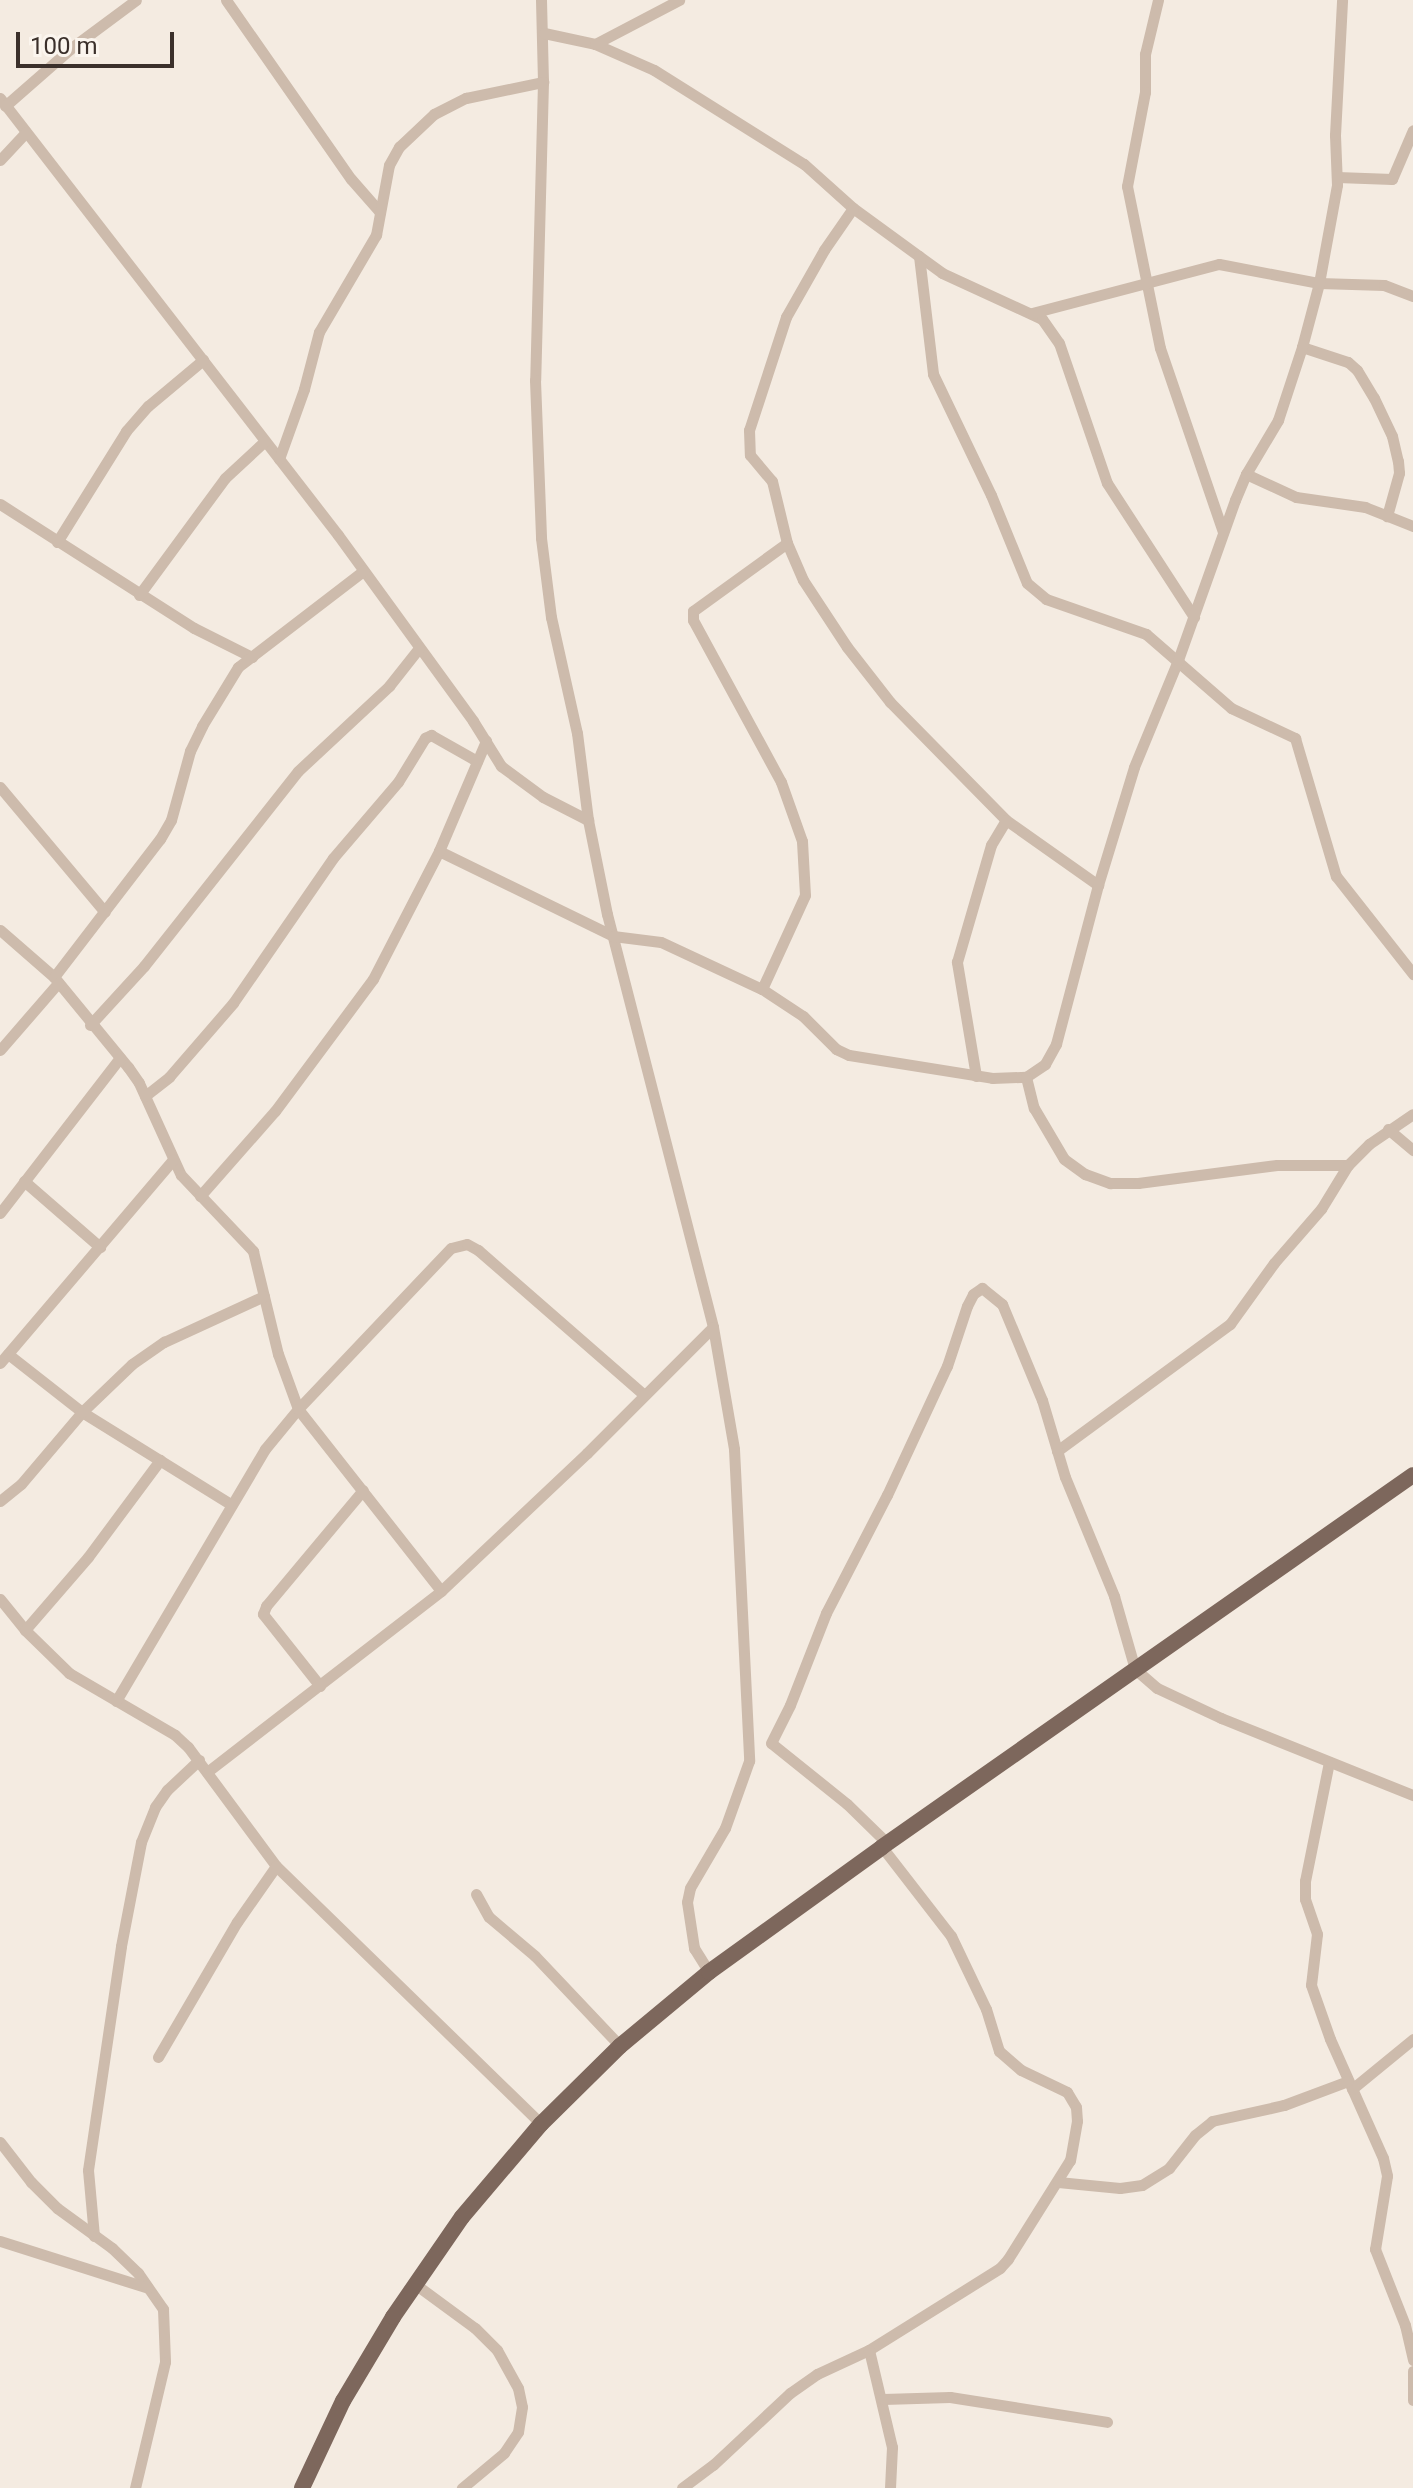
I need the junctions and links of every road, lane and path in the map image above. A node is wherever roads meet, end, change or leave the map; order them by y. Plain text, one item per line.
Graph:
1 (136, 0) edge
2 (226, 0) edge
3 (541, 0) edge
4 (679, 0) edge
5 (1158, 0) edge
6 (1342, 0) edge
7 (544, 33) junction
8 (595, 44) junction
9 (543, 82) junction
10 (3, 102) edge
11 (1413, 130) edge
12 (26, 132) junction
13 (0, 160) edge
14 (1337, 177) junction
15 (853, 208) junction
16 (380, 212) junction
17 (919, 256) junction
18 (1148, 281) junction
19 (1319, 283) junction
20 (1413, 296) edge
21 (1032, 313) junction
22 (1302, 347) junction
23 (203, 360) junction
24 (265, 441) junction
25 (279, 459) junction
26 (1246, 474) junction
27 (2, 508) edge
28 (1387, 516) junction
29 (1413, 526) edge
30 (1223, 533) junction
31 (57, 542) junction
32 (787, 543) junction
33 (363, 571) junction
34 (139, 595) junction
35 (1194, 617) junction
36 (419, 648) junction
37 (252, 657) junction
38 (1178, 660) junction
39 (486, 741) junction
40 (477, 761) junction
41 (0, 787) edge
42 (588, 820) junction
43 (1006, 820) junction
44 (439, 851) junction
45 (1098, 885) junction
46 (105, 912) junction
47 (0, 930) edge
48 (613, 936) junction
49 (1413, 974) edge
50 (56, 980) junction
51 (762, 989) junction
52 (90, 1025) junction
53 (0, 1050) edge
54 (120, 1058) junction
55 (976, 1076) junction
56 (1026, 1077) junction
57 (145, 1096) junction
58 (1413, 1114) edge
59 (1388, 1129) junction
60 (1413, 1150) edge
61 (173, 1160) junction
62 (1348, 1165) junction
63 (24, 1181) junction
64 (200, 1196) junction
65 (0, 1213) edge
66 (100, 1247) junction
67 (264, 1296) junction
68 (713, 1327) junction
69 (4, 1359) edge
70 (644, 1395) junction
71 (298, 1409) junction
72 (82, 1412) junction
73 (1057, 1451) junction
74 (160, 1460) junction
75 (1413, 1475) edge
76 (363, 1490) junction
77 (0, 1501) edge
78 (232, 1505) junction
79 (441, 1591) junction
80 (0, 1599) edge
81 (25, 1630) junction
82 (1135, 1669) junction
83 (320, 1686) junction
84 (116, 1701) junction
85 (749, 1733) junction
86 (771, 1743) junction
87 (199, 1760) junction
88 (1329, 1762) junction
89 (207, 1772) junction
90 (1413, 1795) edge
91 (884, 1845) junction
92 (276, 1866) junction
93 (476, 1894) dead end
94 (709, 1972) junction
95 (1413, 2039) edge
96 (620, 2046) junction
97 (158, 2057) dead end
98 (1350, 2085) junction
99 (541, 2124) junction
100 (0, 2142) edge
101 (1058, 2182) junction
102 (94, 2236) junction
103 (0, 2241) edge
104 (415, 2284) junction
105 (149, 2289) junction
106 (869, 2350) junction
107 (1413, 2360) edge
108 (1413, 2371) edge
109 (883, 2399) junction
110 (1413, 2400) edge
111 (1107, 2422) dead end
112 (135, 2488) edge
113 (304, 2488) edge
114 (462, 2488) edge
115 (682, 2488) edge
116 (890, 2488) edge

1 - 10 street
2 - 16 street
3 - 7 street
4 - 8 street
5 - 18 street
6 - 14 street
7 - 8 street
7 - 9 street
8 - 15 street
9 - 16 street
9 - 42 street
10 - 12 street
11 - 14 street
12 - 13 street
12 - 23 street
14 - 19 street
15 - 17 street
15 - 32 street
16 - 25 street
17 - 21 street
17 - 38 street
18 - 19 street
18 - 21 street
18 - 30 street
19 - 20 street
19 - 22 street
21 - 35 street
22 - 26 street
22 - 28 street
23 - 24 street
23 - 31 street
24 - 25 street
24 - 34 street
25 - 33 street
26 - 28 street
26 - 30 street
27 - 31 street
28 - 29 street
30 - 35 street
31 - 34 street
32 - 43 street
32 - 51 street
33 - 36 street
33 - 37 street
34 - 37 street
35 - 38 street
36 - 39 street
36 - 52 street
37 - 46 street
38 - 45 street
38 - 49 street
39 - 40 street
39 - 42 street
40 - 44 street
40 - 57 street
41 - 46 street
42 - 48 street
43 - 45 street
43 - 55 street
44 - 48 street
44 - 64 street
45 - 56 street
46 - 50 street
47 - 50 street
48 - 51 street
48 - 68 street
50 - 52 street
50 - 53 street
51 - 55 street
52 - 54 street
54 - 57 street
54 - 63 street
55 - 56 street
56 - 62 street
57 - 61 street
58 - 59 street
59 - 60 street
59 - 62 street
61 - 64 street
61 - 66 street
62 - 73 street
63 - 65 street
63 - 66 street
64 - 67 street
66 - 69 street
67 - 71 street
67 - 72 street
68 - 70 street
68 - 85 street
69 - 72 street
70 - 71 street
70 - 79 street
71 - 76 street
71 - 78 street
72 - 74 street
72 - 77 street
73 - 82 street
73 - 86 street
74 - 78 street
74 - 81 street
75 - 82 main road
76 - 79 street
76 - 83 street
78 - 84 street
79 - 83 street
80 - 81 street
81 - 84 street
82 - 88 street
82 - 91 main road
83 - 89 street
84 - 87 street
85 - 86 street
85 - 94 street
86 - 91 street
87 - 89 street
87 - 102 street
88 - 90 street
88 - 98 street
89 - 92 street
91 - 94 main road
91 - 101 street
92 - 97 street
92 - 99 street
93 - 96 street
94 - 96 main road
95 - 98 street
96 - 99 main road
98 - 101 street
98 - 107 street
99 - 104 main road
100 - 102 street
101 - 106 street
102 - 105 street
103 - 105 street
104 - 113 main road
104 - 114 street
105 - 112 street
106 - 109 street
106 - 115 street
108 - 110 street
109 - 111 street
109 - 116 street

